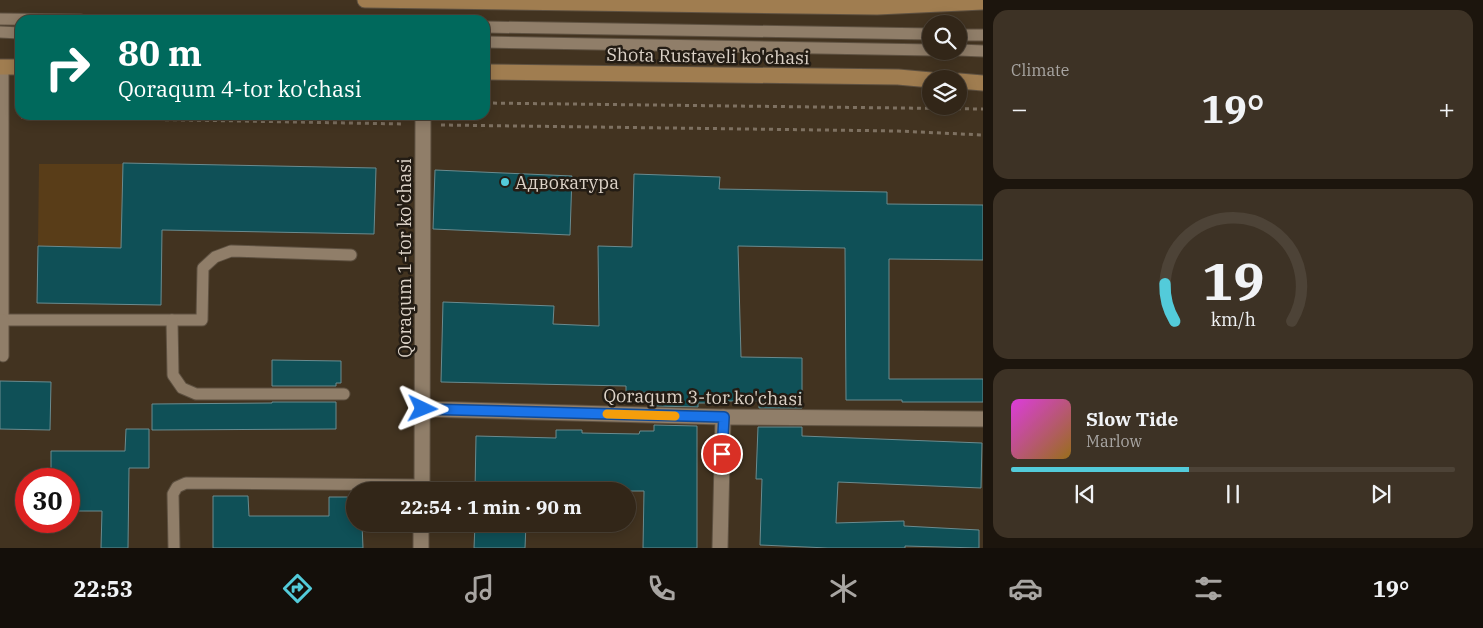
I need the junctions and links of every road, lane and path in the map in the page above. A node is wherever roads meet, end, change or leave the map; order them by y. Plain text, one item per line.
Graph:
1 (365, 0) edge
2 (413, 0) edge
3 (492, 1) edge
4 (983, 2) edge
5 (0, 19) edge
6 (15, 19) edge
7 (490, 27) edge
8 (0, 32) edge
9 (15, 33) edge
10 (922, 34) edge
11 (967, 35) edge
12 (983, 35) edge
13 (490, 42) edge
14 (922, 50) edge
15 (967, 50) edge
16 (983, 51) edge
17 (1, 67) edge
18 (15, 67) edge
19 (490, 72) edge
20 (922, 79) edge
21 (967, 82) edge
22 (983, 83) edge
23 (490, 103) edge
24 (983, 109) edge
25 (4, 116) junction
26 (15, 116) edge
27 (423, 120) edge
28 (983, 135) edge
29 (350, 255) dead end
30 (1, 320) edge
31 (172, 320) junction
32 (3, 356) dead end
33 (344, 394) dead end
34 (423, 409) junction
35 (724, 417) junction
36 (983, 419) edge
37 (422, 482) edge
38 (346, 486) edge
39 (421, 532) edge
40 (174, 548) edge
41 (420, 548) edge
42 (720, 548) edge

1 - 2 main road
2 - 3 main road
3 - 4 main road
5 - 6 lane
7 - 10 lane
8 - 9 lane
11 - 12 lane
13 - 14 lane
15 - 16 lane
17 - 18 main road
17 - 25 lane
19 - 20 main road, Shota Rustaveli ko'chasi
21 - 22 main road
23 - 24 path
25 - 26 path
25 - 30 lane
27 - 28 path
27 - 34 street, Qoraqum 1-tor ko'chasi
29 - 31 lane
30 - 31 lane
30 - 32 lane
31 - 33 lane
34 - 35 street, Qoraqum 3-tor ko'chasi
34 - 37 street, Qoraqum 1-tor ko'chasi
35 - 36 street, Qoraqum 3-tor ko'chasi
35 - 42 street
38 - 40 lane
39 - 41 street

